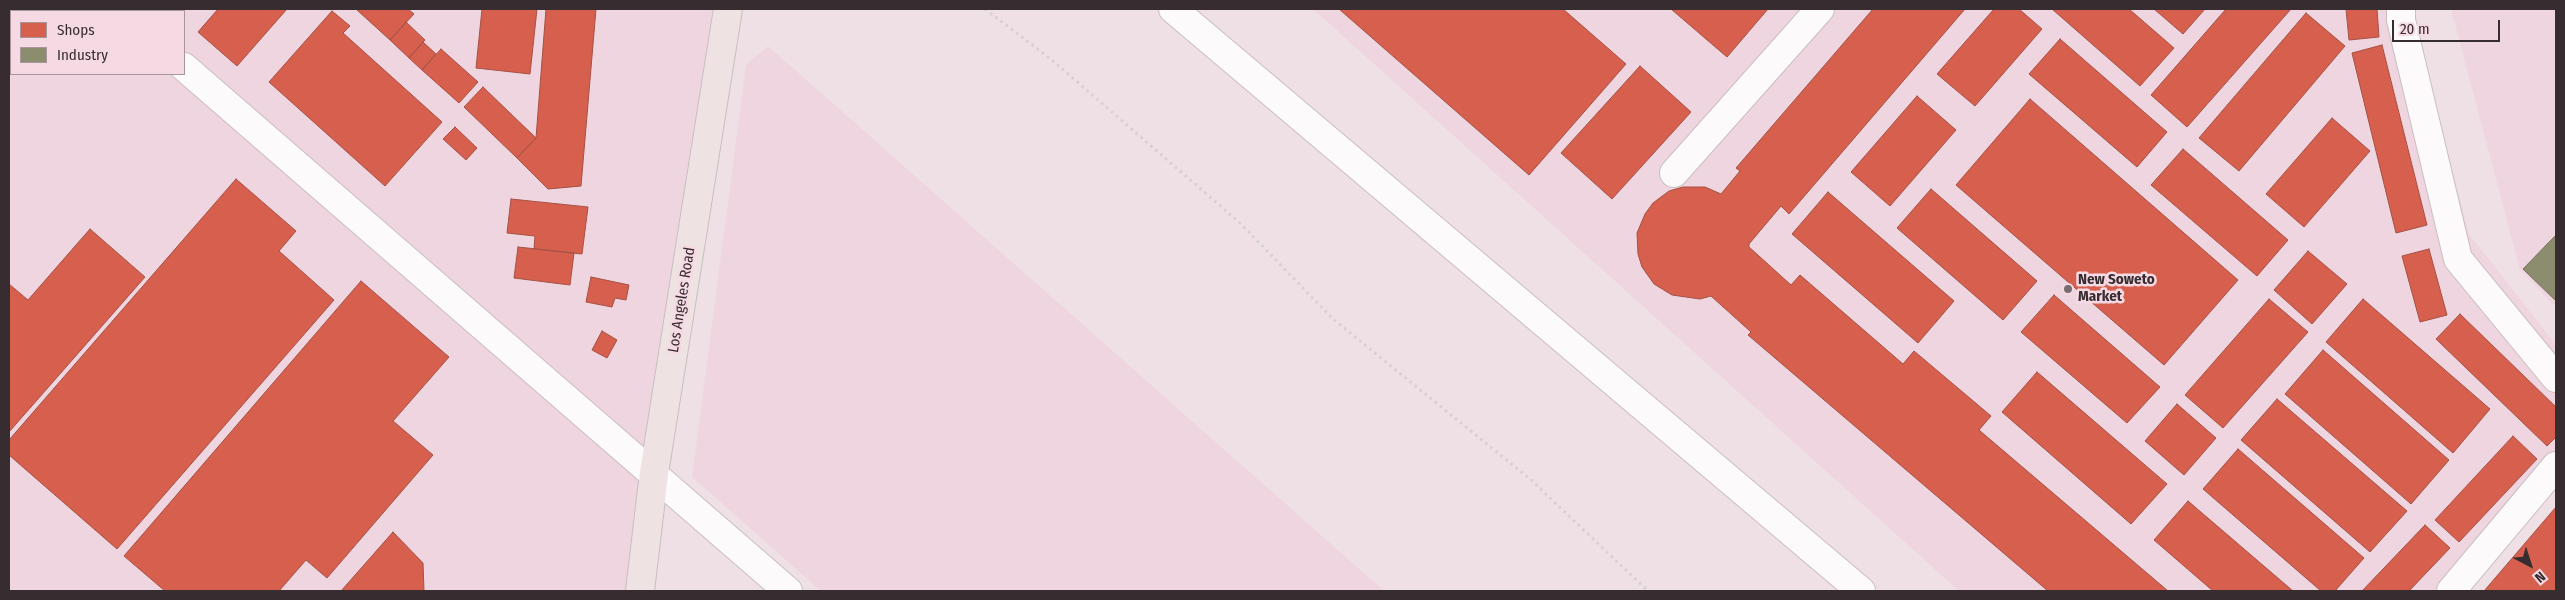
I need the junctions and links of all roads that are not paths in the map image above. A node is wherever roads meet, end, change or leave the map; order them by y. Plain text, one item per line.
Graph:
1 (728, 9) edge
2 (1173, 9) edge
3 (1820, 9) edge
4 (2401, 9) edge
5 (185, 68) edge
6 (1674, 173) dead end
7 (2556, 378) edge
8 (2556, 466) edge
9 (654, 473) junction
10 (640, 591) edge
11 (788, 591) edge
12 (1861, 591) edge
13 (2451, 591) edge

1 - 9 main road, Los Angeles Road
2 - 12 street
3 - 6 street
4 - 7 street
5 - 9 street
8 - 13 street
9 - 10 main road, Los Angeles Road
9 - 11 street

